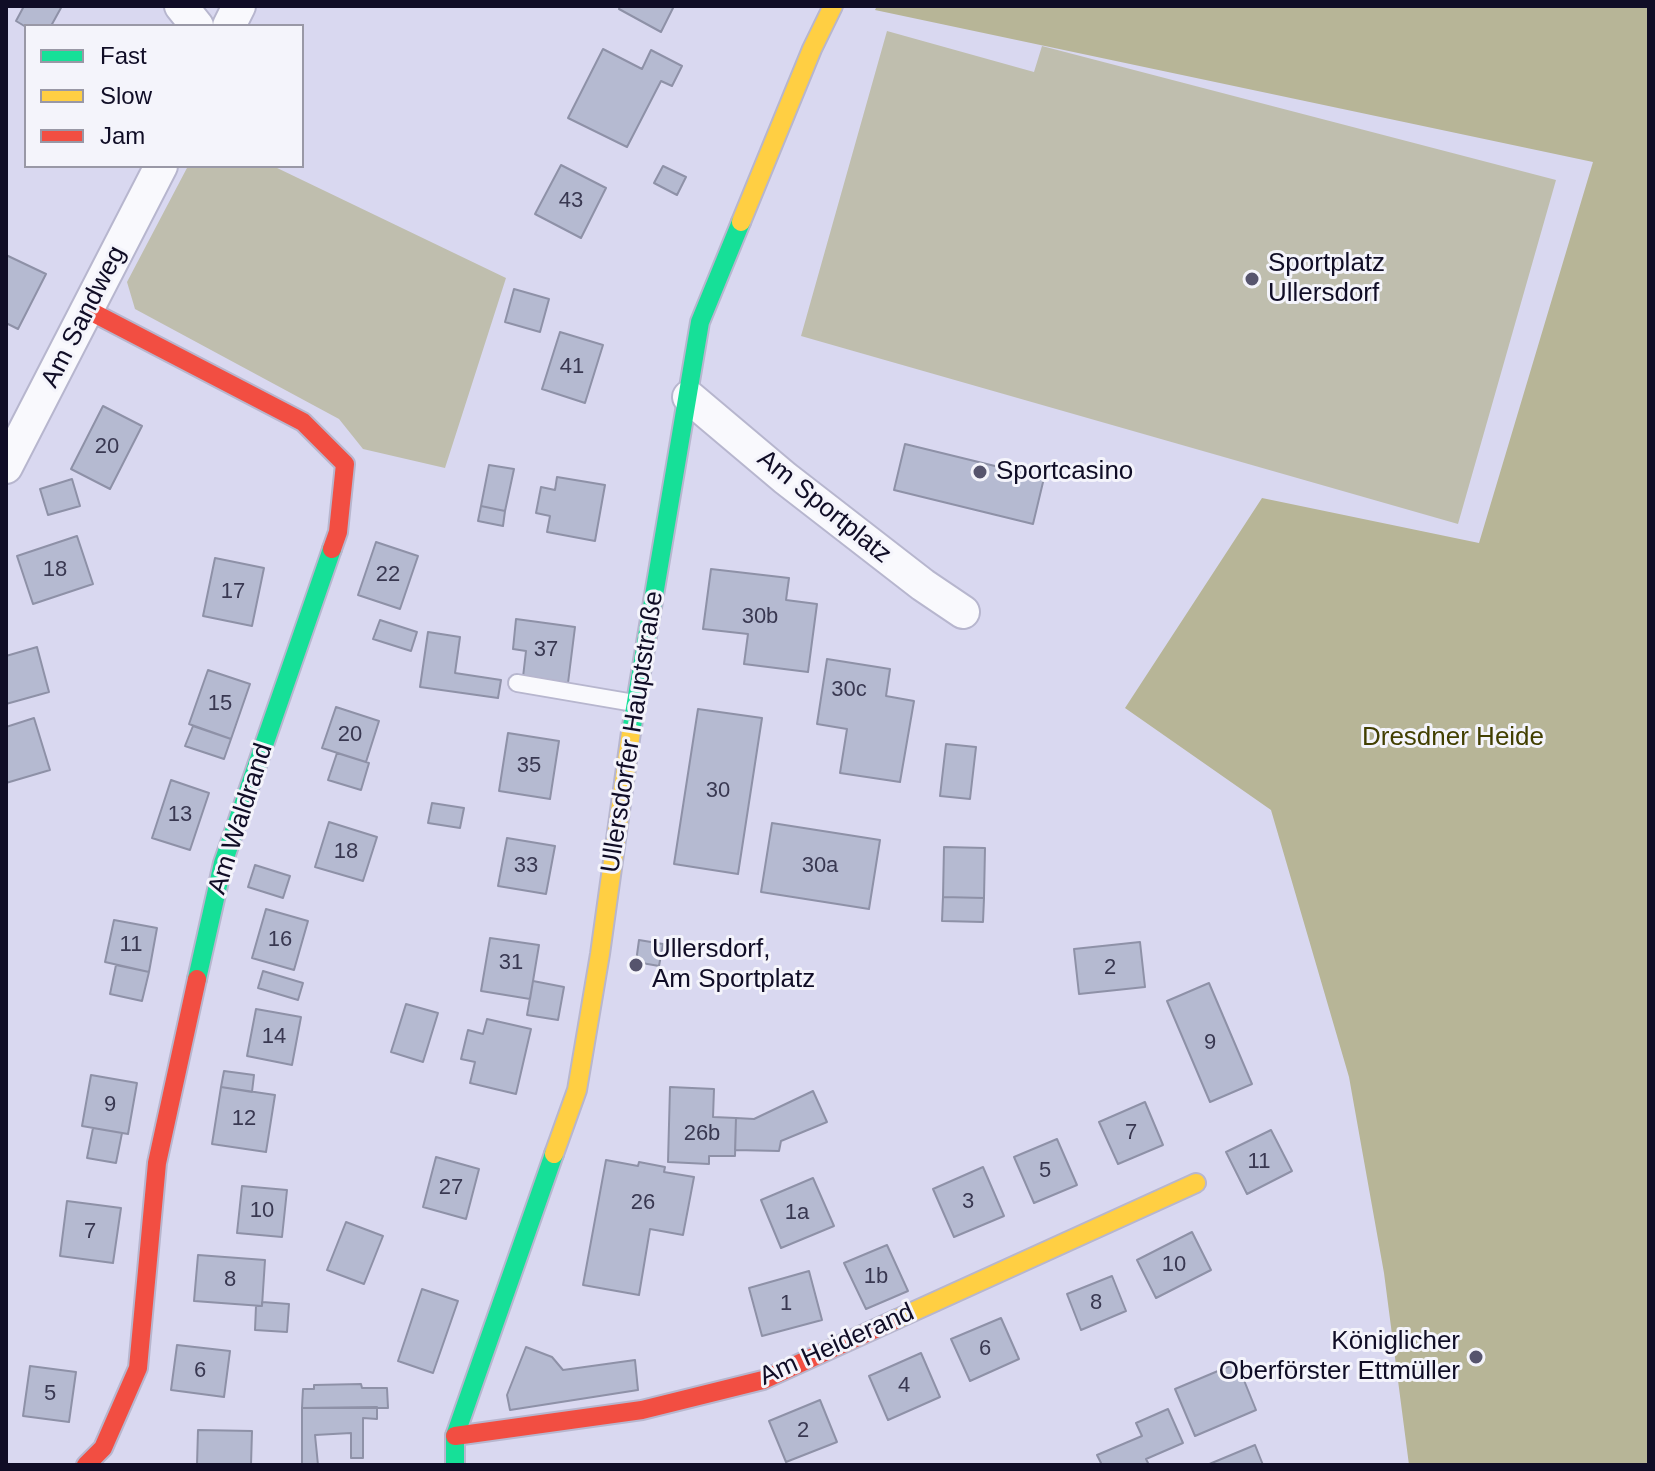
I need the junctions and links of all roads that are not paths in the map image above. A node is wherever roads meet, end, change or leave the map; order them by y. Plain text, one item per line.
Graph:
1 (181, 6) edge
2 (239, 6) edge
3 (833, 6) edge
4 (195, 24) edge
5 (230, 24) edge
6 (160, 168) edge
7 (88, 310) junction
8 (689, 397) junction
9 (6, 467) edge
10 (963, 612) dead end
11 (517, 683) dead end
12 (636, 703) junction
13 (1196, 1183) dead end
14 (455, 1436) junction
15 (86, 1465) edge
16 (455, 1465) edge

1 - 4 street
2 - 5 street
3 - 8 street, Ullersdorfer Hauptstraße
6 - 7 street, Am Sandweg
7 - 9 street, Am Sandweg
7 - 15 street, Am Waldrand
8 - 10 street, Am Sportplatz
8 - 12 street, Ullersdorfer Hauptstraße
11 - 12 lane
12 - 14 street, Ullersdorfer Hauptstraße
13 - 14 street, Am Heiderand
14 - 16 street, Ullersdorfer Hauptstraße

